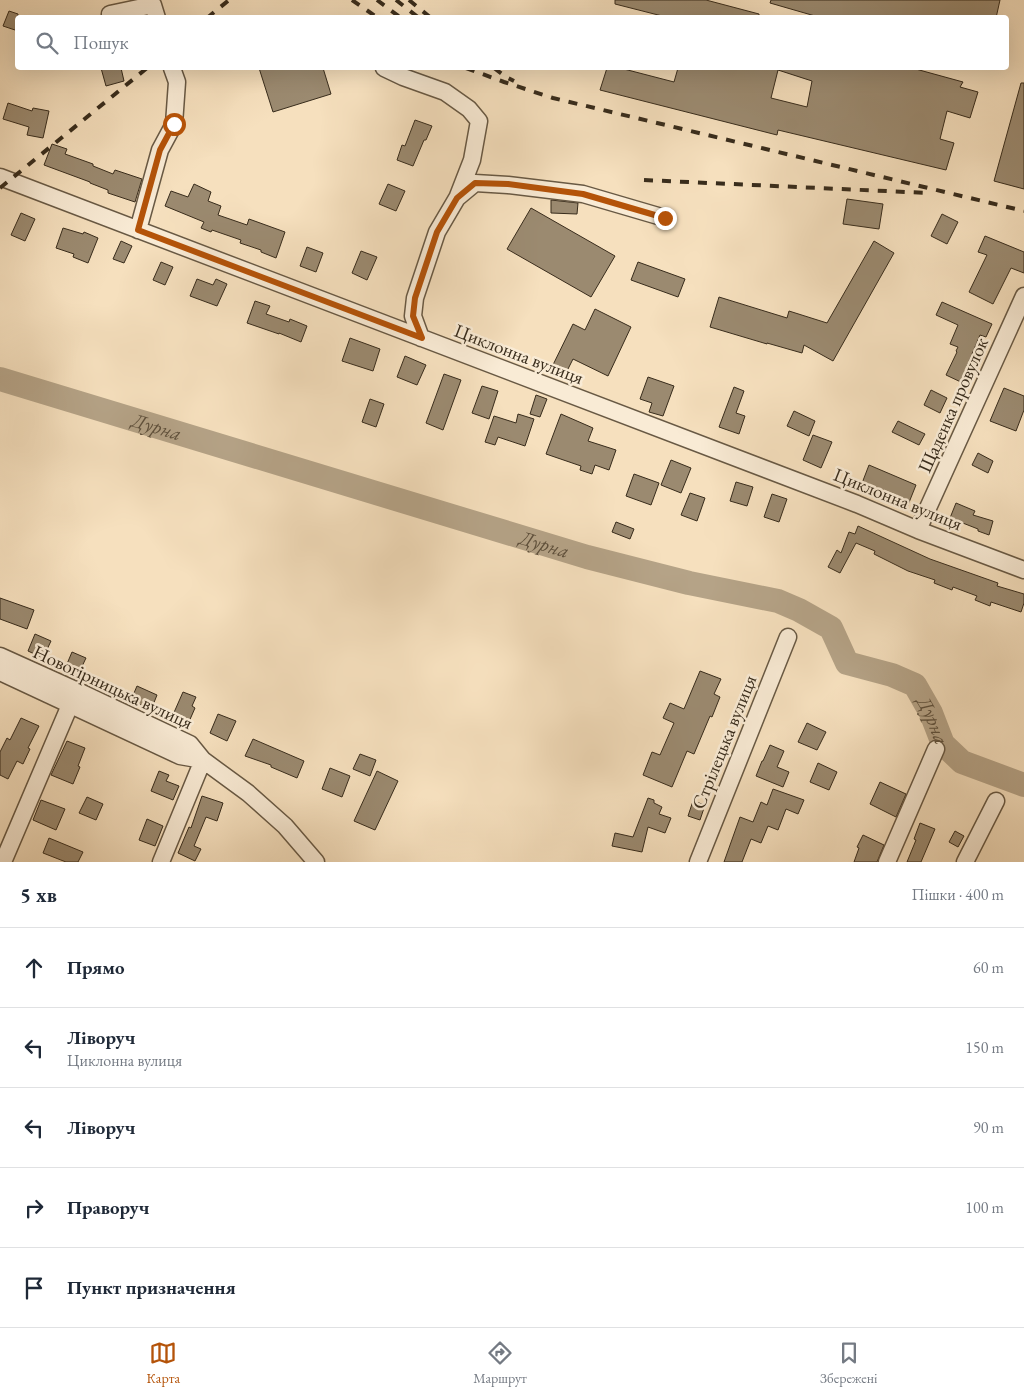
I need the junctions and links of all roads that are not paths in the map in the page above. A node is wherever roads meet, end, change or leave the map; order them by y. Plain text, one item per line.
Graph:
1 (110, 14) dead end
2 (156, 15) edge
3 (173, 70) edge
4 (388, 70) edge
5 (0, 177) edge
6 (457, 198) junction
7 (665, 218) dead end
8 (138, 230) junction
9 (1024, 296) edge
10 (422, 338) junction
11 (918, 530) junction
12 (1024, 570) edge
13 (788, 636) dead end
14 (0, 656) edge
15 (0, 672) edge
16 (70, 705) junction
17 (936, 750) dead end
18 (203, 760) junction
19 (996, 801) dead end
20 (3, 862) edge
21 (161, 862) edge
22 (316, 862) edge
23 (698, 862) edge
24 (887, 862) edge
25 (965, 862) edge

1 - 2 street
3 - 8 street
4 - 6 street
5 - 8 street, Циклонна вулиця
6 - 7 street
6 - 10 street
8 - 10 street, Циклонна вулиця
9 - 11 street, Щаденка провулок
10 - 11 street, Циклонна вулиця
11 - 12 street, Циклонна вулиця
13 - 23 street, Стрілецька вулиця
14 - 18 street, Новогірницька вулиця
15 - 16 street, Новогірницька вулиця
16 - 18 street, Новогірницька вулиця
16 - 20 street
17 - 24 street
18 - 21 street
18 - 22 street, Новогірницька вулиця
19 - 25 street

